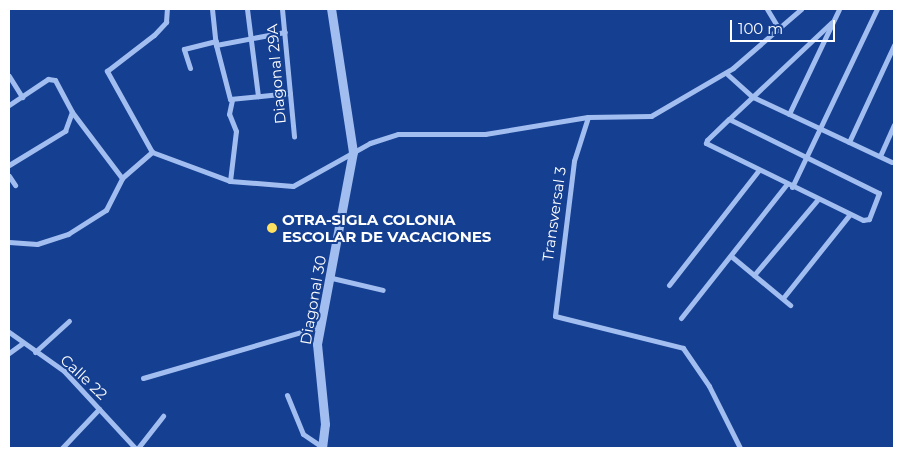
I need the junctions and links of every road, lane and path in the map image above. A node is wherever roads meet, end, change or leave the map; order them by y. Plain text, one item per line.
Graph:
1 (167, 9) edge
2 (212, 9) edge
3 (247, 9) edge
4 (282, 9) edge
5 (330, 9) edge
6 (767, 9) edge
7 (801, 9) edge
8 (839, 9) edge
9 (877, 9) edge
10 (832, 22) junction
11 (779, 29) junction
12 (285, 32) junction
13 (251, 39) junction
14 (216, 43) junction
15 (894, 45) edge
16 (190, 68) dead end
17 (726, 73) junction
18 (9, 76) edge
19 (290, 93) junction
20 (258, 96) junction
21 (753, 96) junction
22 (22, 97) junction
23 (230, 98) junction
24 (9, 105) edge
25 (72, 112) junction
26 (789, 114) junction
27 (588, 117) junction
28 (729, 120) junction
29 (894, 125) edge
30 (819, 128) junction
31 (294, 136) dead end
32 (849, 142) junction
33 (152, 152) junction
34 (353, 152) junction
35 (880, 156) junction
36 (804, 157) junction
37 (892, 162) dead end
38 (9, 165) edge
39 (758, 171) junction
40 (9, 176) edge
41 (122, 178) junction
42 (230, 181) junction
43 (787, 184) junction
44 (15, 185) dead end
45 (792, 187) junction
46 (818, 199) junction
47 (850, 214) junction
48 (9, 242) edge
49 (731, 256) junction
50 (754, 275) junction
51 (332, 278) junction
52 (670, 285) dead end
53 (383, 290) dead end
54 (783, 298) junction
55 (790, 305) dead end
56 (681, 318) dead end
57 (69, 321) dead end
58 (319, 328) junction
59 (9, 332) edge
60 (23, 343) junction
61 (35, 352) junction
62 (9, 353) edge
63 (143, 378) dead end
64 (287, 395) dead end
65 (99, 409) junction
66 (163, 416) dead end
67 (62, 448) edge
68 (137, 448) edge
69 (322, 448) edge
70 (740, 448) edge

1 - 33 street
2 - 14 street
3 - 13 street
4 - 12 street, Diagonal 29A
5 - 34 street, Diagonal 30
6 - 11 street
7 - 11 street
8 - 10 street
9 - 30 street
10 - 21 street
10 - 26 street
11 - 17 street
12 - 13 street
12 - 19 street, Diagonal 29A
13 - 14 street
13 - 20 street
14 - 16 street
14 - 23 street
15 - 32 street
17 - 21 street
17 - 27 street
18 - 22 street
19 - 20 street
19 - 31 street, Diagonal 29A
20 - 23 street
21 - 26 street
21 - 28 street
22 - 24 street
22 - 25 street
23 - 42 street
25 - 38 street
25 - 41 street
26 - 30 street
27 - 34 street
27 - 70 street, Transversal 3
28 - 36 street
28 - 39 street
29 - 35 street
30 - 32 street
30 - 36 street
32 - 35 street
33 - 41 street
33 - 42 street
34 - 42 street
34 - 51 street, Diagonal 30
35 - 37 street
36 - 45 street
36 - 47 street
39 - 43 street
39 - 52 street
40 - 44 street
41 - 48 street
43 - 45 street
43 - 49 street
45 - 46 street
46 - 47 street
46 - 50 street
47 - 54 street
49 - 50 street
49 - 56 street
50 - 54 street
51 - 53 street
51 - 58 street, Diagonal 30
54 - 55 street
57 - 61 street
58 - 63 street
58 - 69 street, Diagonal 30
59 - 60 street, Calle 22
60 - 61 street, Calle 22
60 - 62 street
61 - 65 street, Calle 22
64 - 69 street
65 - 67 street
65 - 68 street, Calle 22
66 - 68 street

